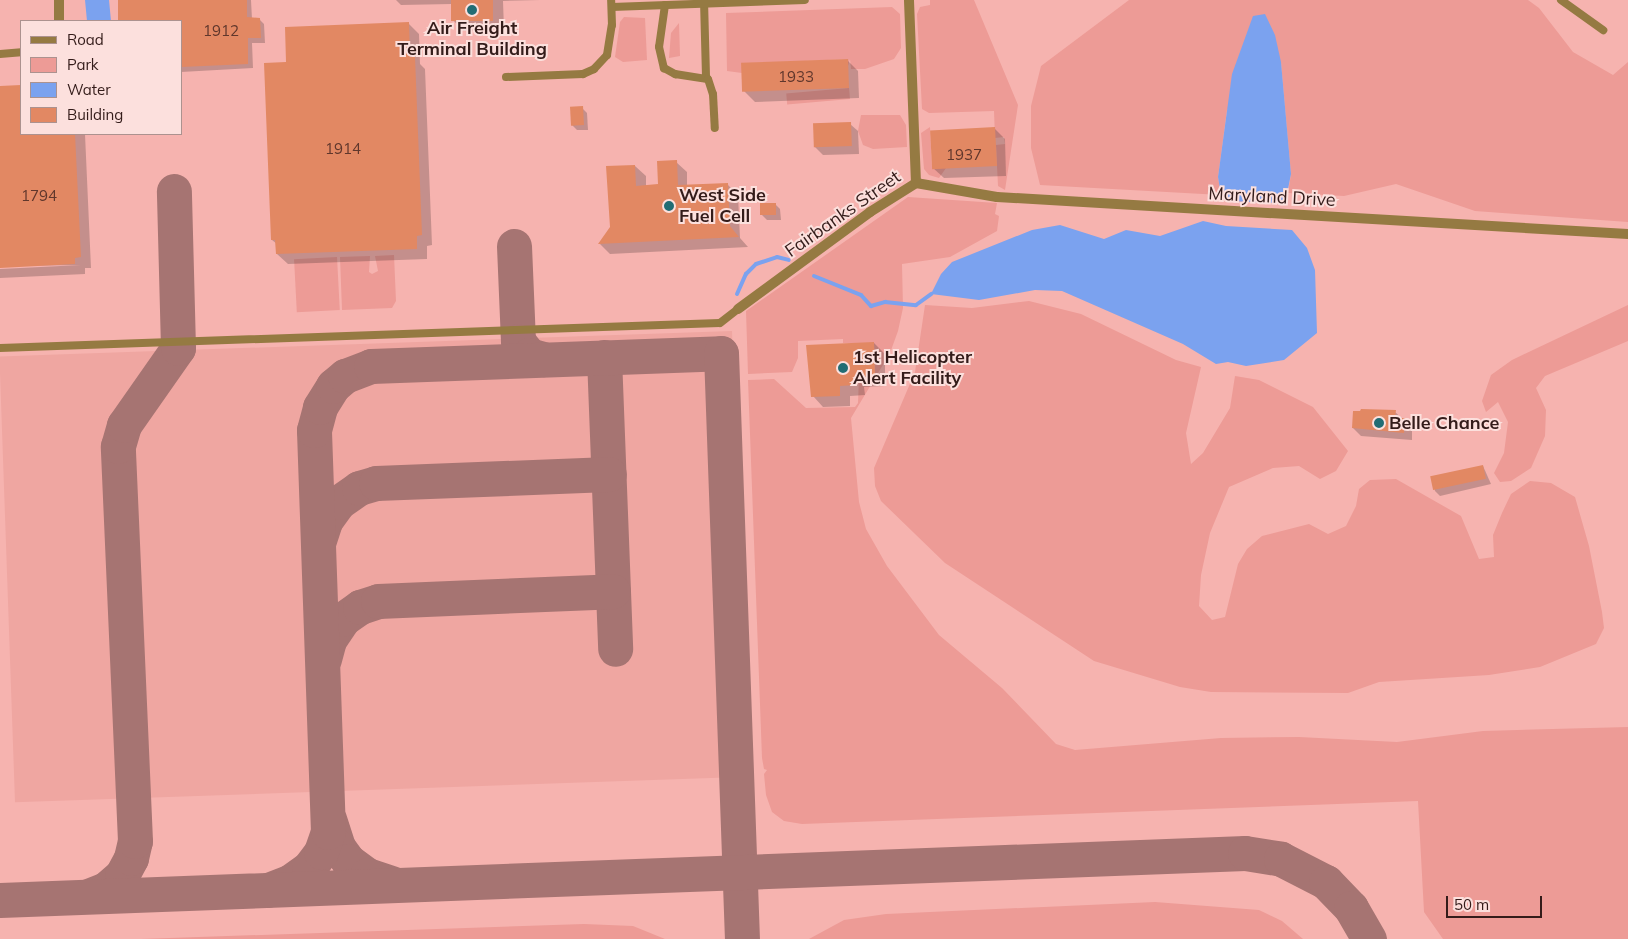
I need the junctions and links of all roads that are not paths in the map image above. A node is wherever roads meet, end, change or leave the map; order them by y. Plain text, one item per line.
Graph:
1 (59, 0) edge
2 (806, 0) edge
3 (908, 0) edge
4 (1561, 0) edge
5 (704, 1) edge
6 (611, 3) edge
7 (664, 4) junction
8 (59, 20) edge
9 (1602, 30) dead end
10 (20, 52) edge
11 (0, 54) edge
12 (506, 77) dead end
13 (706, 78) junction
14 (715, 128) dead end
15 (916, 183) junction
16 (1628, 234) edge
17 (738, 310) joint
18 (0, 348) edge

1 - 8 street
2 - 5 lane
3 - 15 street, Fairbanks Street
4 - 9 lane
5 - 7 lane
5 - 13 lane
6 - 7 lane
6 - 12 lane
7 - 13 lane
10 - 11 lane
13 - 14 lane
15 - 16 street, Maryland Drive
15 - 17 street, Fairbanks Street
17 - 18 lane

